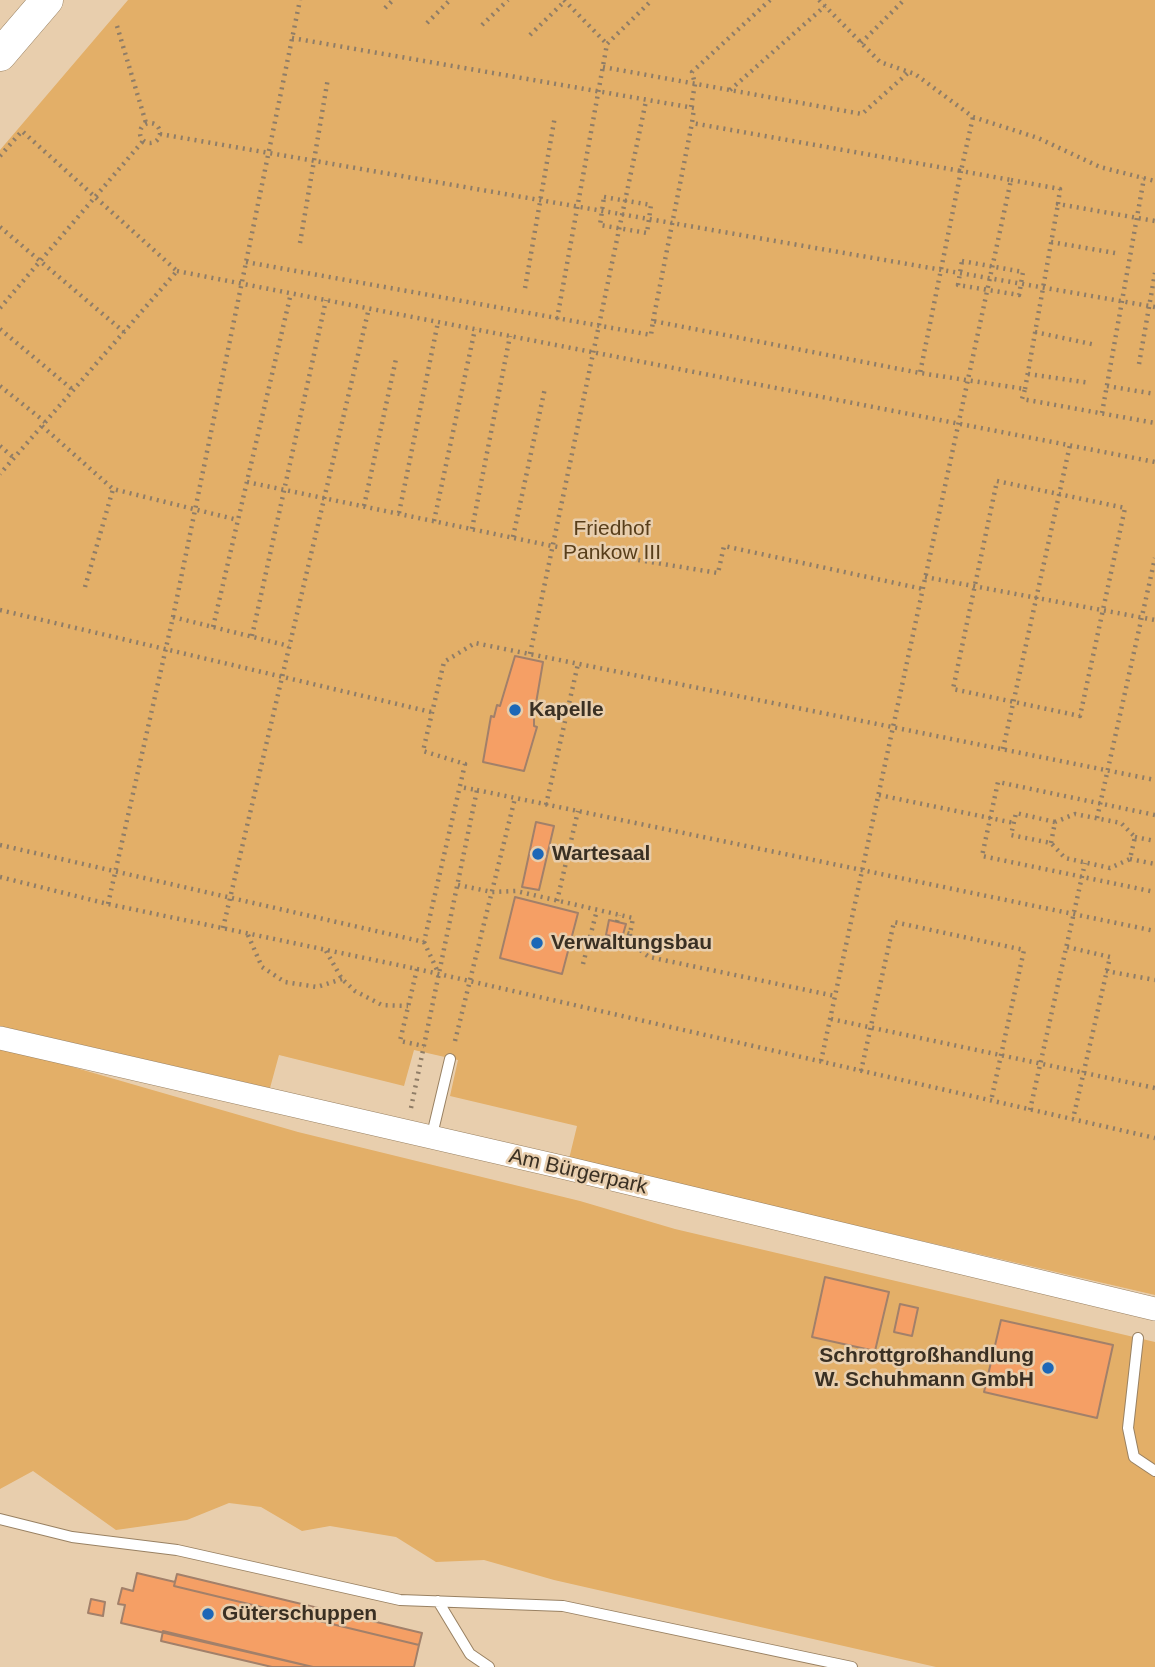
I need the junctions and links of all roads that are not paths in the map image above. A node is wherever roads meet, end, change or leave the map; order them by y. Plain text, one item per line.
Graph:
1 (47, 0) edge
2 (0, 55) edge
3 (0, 1038) edge
4 (450, 1059) road end
5 (431, 1139) junction
6 (1155, 1309) edge
7 (1138, 1338) dead end
8 (1155, 1471) edge
9 (0, 1519) edge
10 (438, 1601) junction
11 (489, 1667) edge
12 (852, 1667) edge

1 - 2 main road
3 - 5 street, Am Bürgerpark
4 - 5 lane
5 - 6 street, Am Bürgerpark
7 - 8 lane
9 - 10 lane
10 - 11 lane
10 - 12 lane

